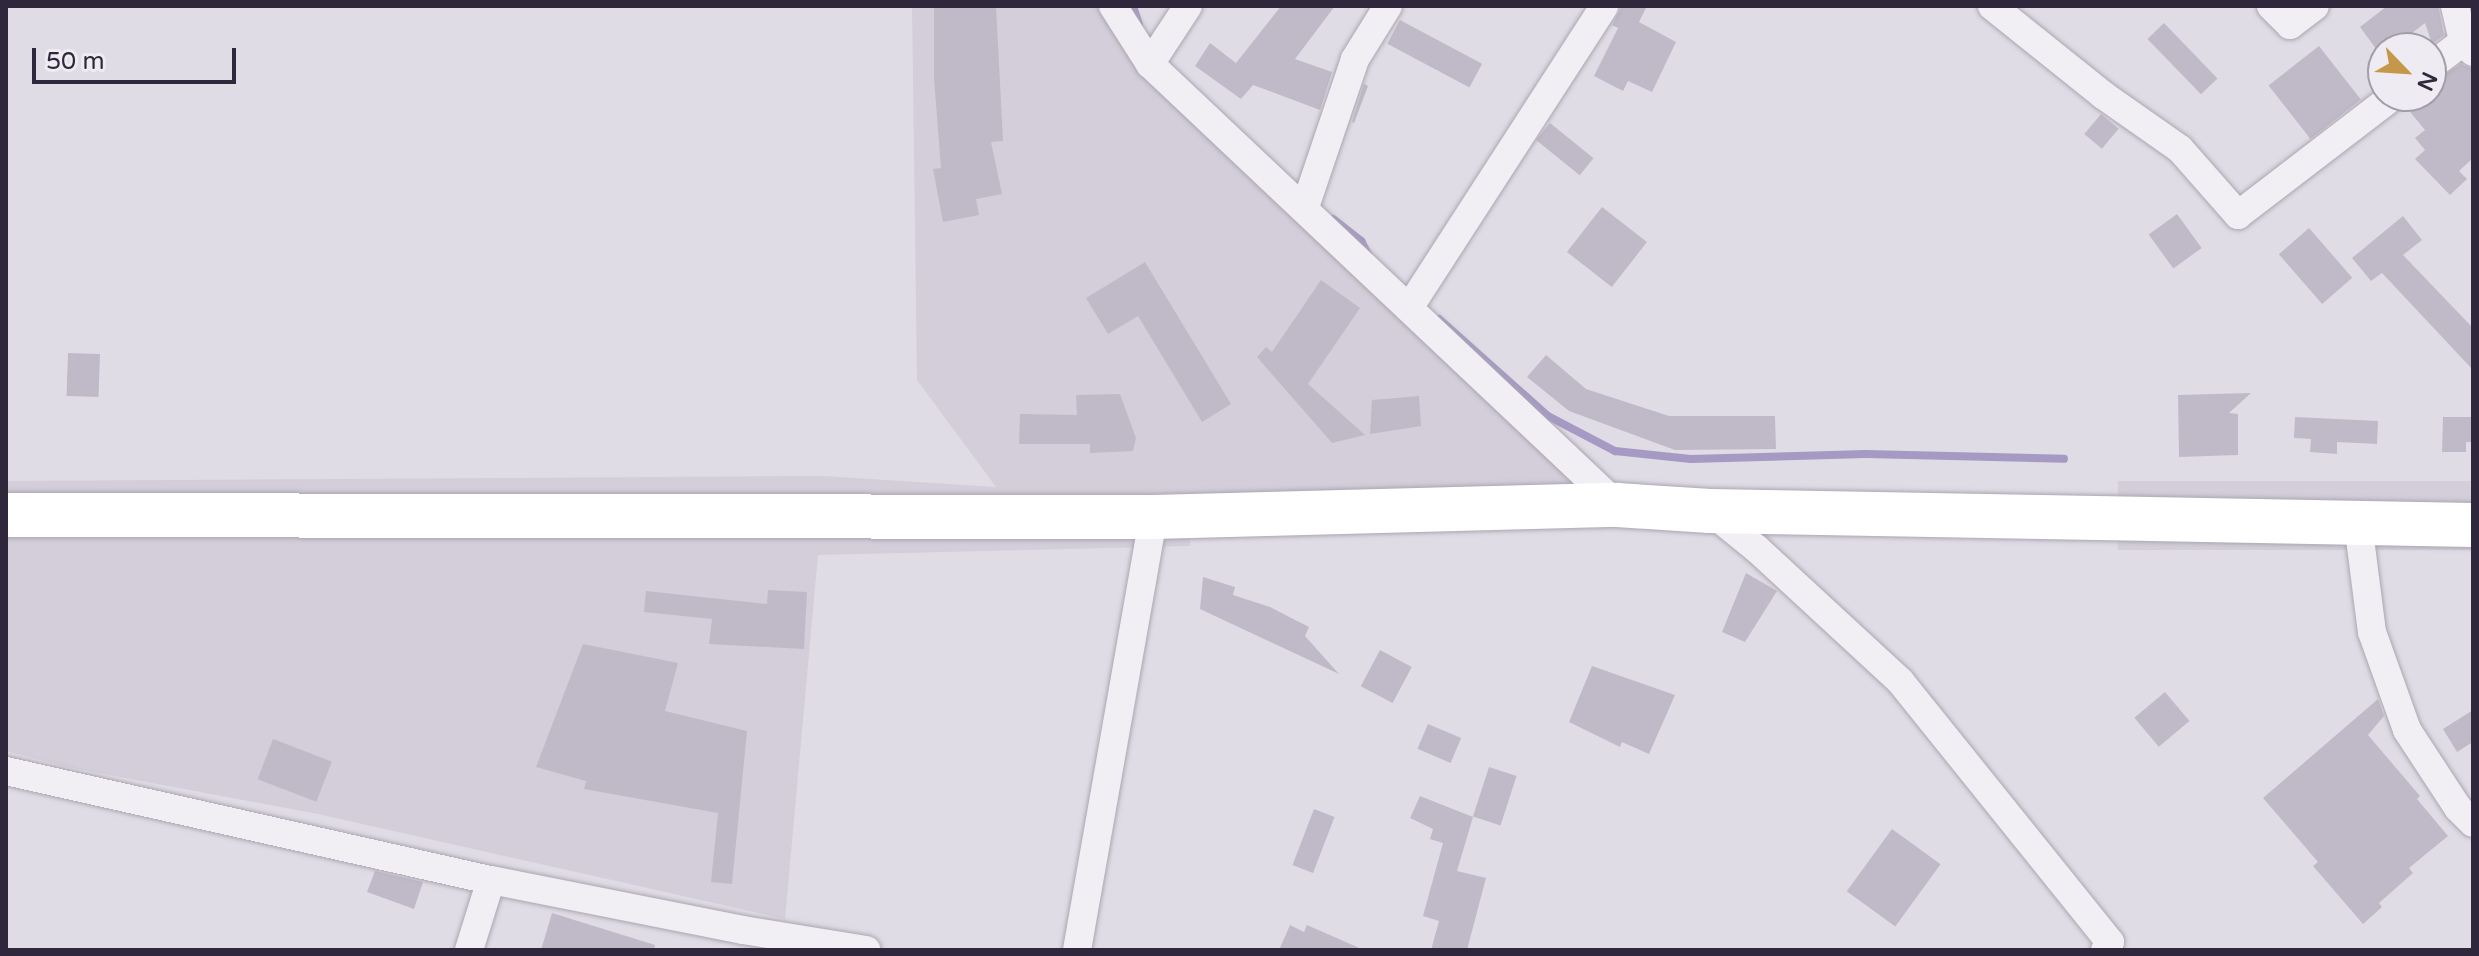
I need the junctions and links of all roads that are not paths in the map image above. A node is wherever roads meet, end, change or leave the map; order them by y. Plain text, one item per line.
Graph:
1 (1113, 6) edge
2 (1188, 6) edge
3 (1388, 6) edge
4 (1604, 6) edge
5 (1992, 6) edge
6 (2271, 6) edge
7 (2315, 6) edge
8 (2455, 6) edge
9 (2468, 47) edge
10 (2447, 58) edge
11 (1150, 64) junction
12 (2372, 112) edge
13 (1305, 207) junction
14 (1409, 308) junction
15 (1617, 505) junction
16 (1710, 511) junction
17 (6, 515) edge
18 (1153, 517) junction
19 (2358, 523) junction
20 (2473, 525) edge
21 (6, 771) edge
22 (2473, 823) edge
23 (491, 880) junction
24 (740, 940) edge
25 (469, 950) edge
26 (866, 950) edge
27 (1077, 950) edge
28 (2105, 950) edge

1 - 11 street
2 - 11 street
3 - 13 street
4 - 14 street
5 - 12 street
6 - 7 street
8 - 9 street
9 - 10 street
11 - 13 street
13 - 14 street
14 - 15 street
15 - 16 highway
15 - 18 highway
16 - 19 highway
16 - 28 street
17 - 18 highway
18 - 27 street
19 - 20 highway
19 - 22 street
21 - 23 street
23 - 24 street
23 - 25 street
24 - 26 street

